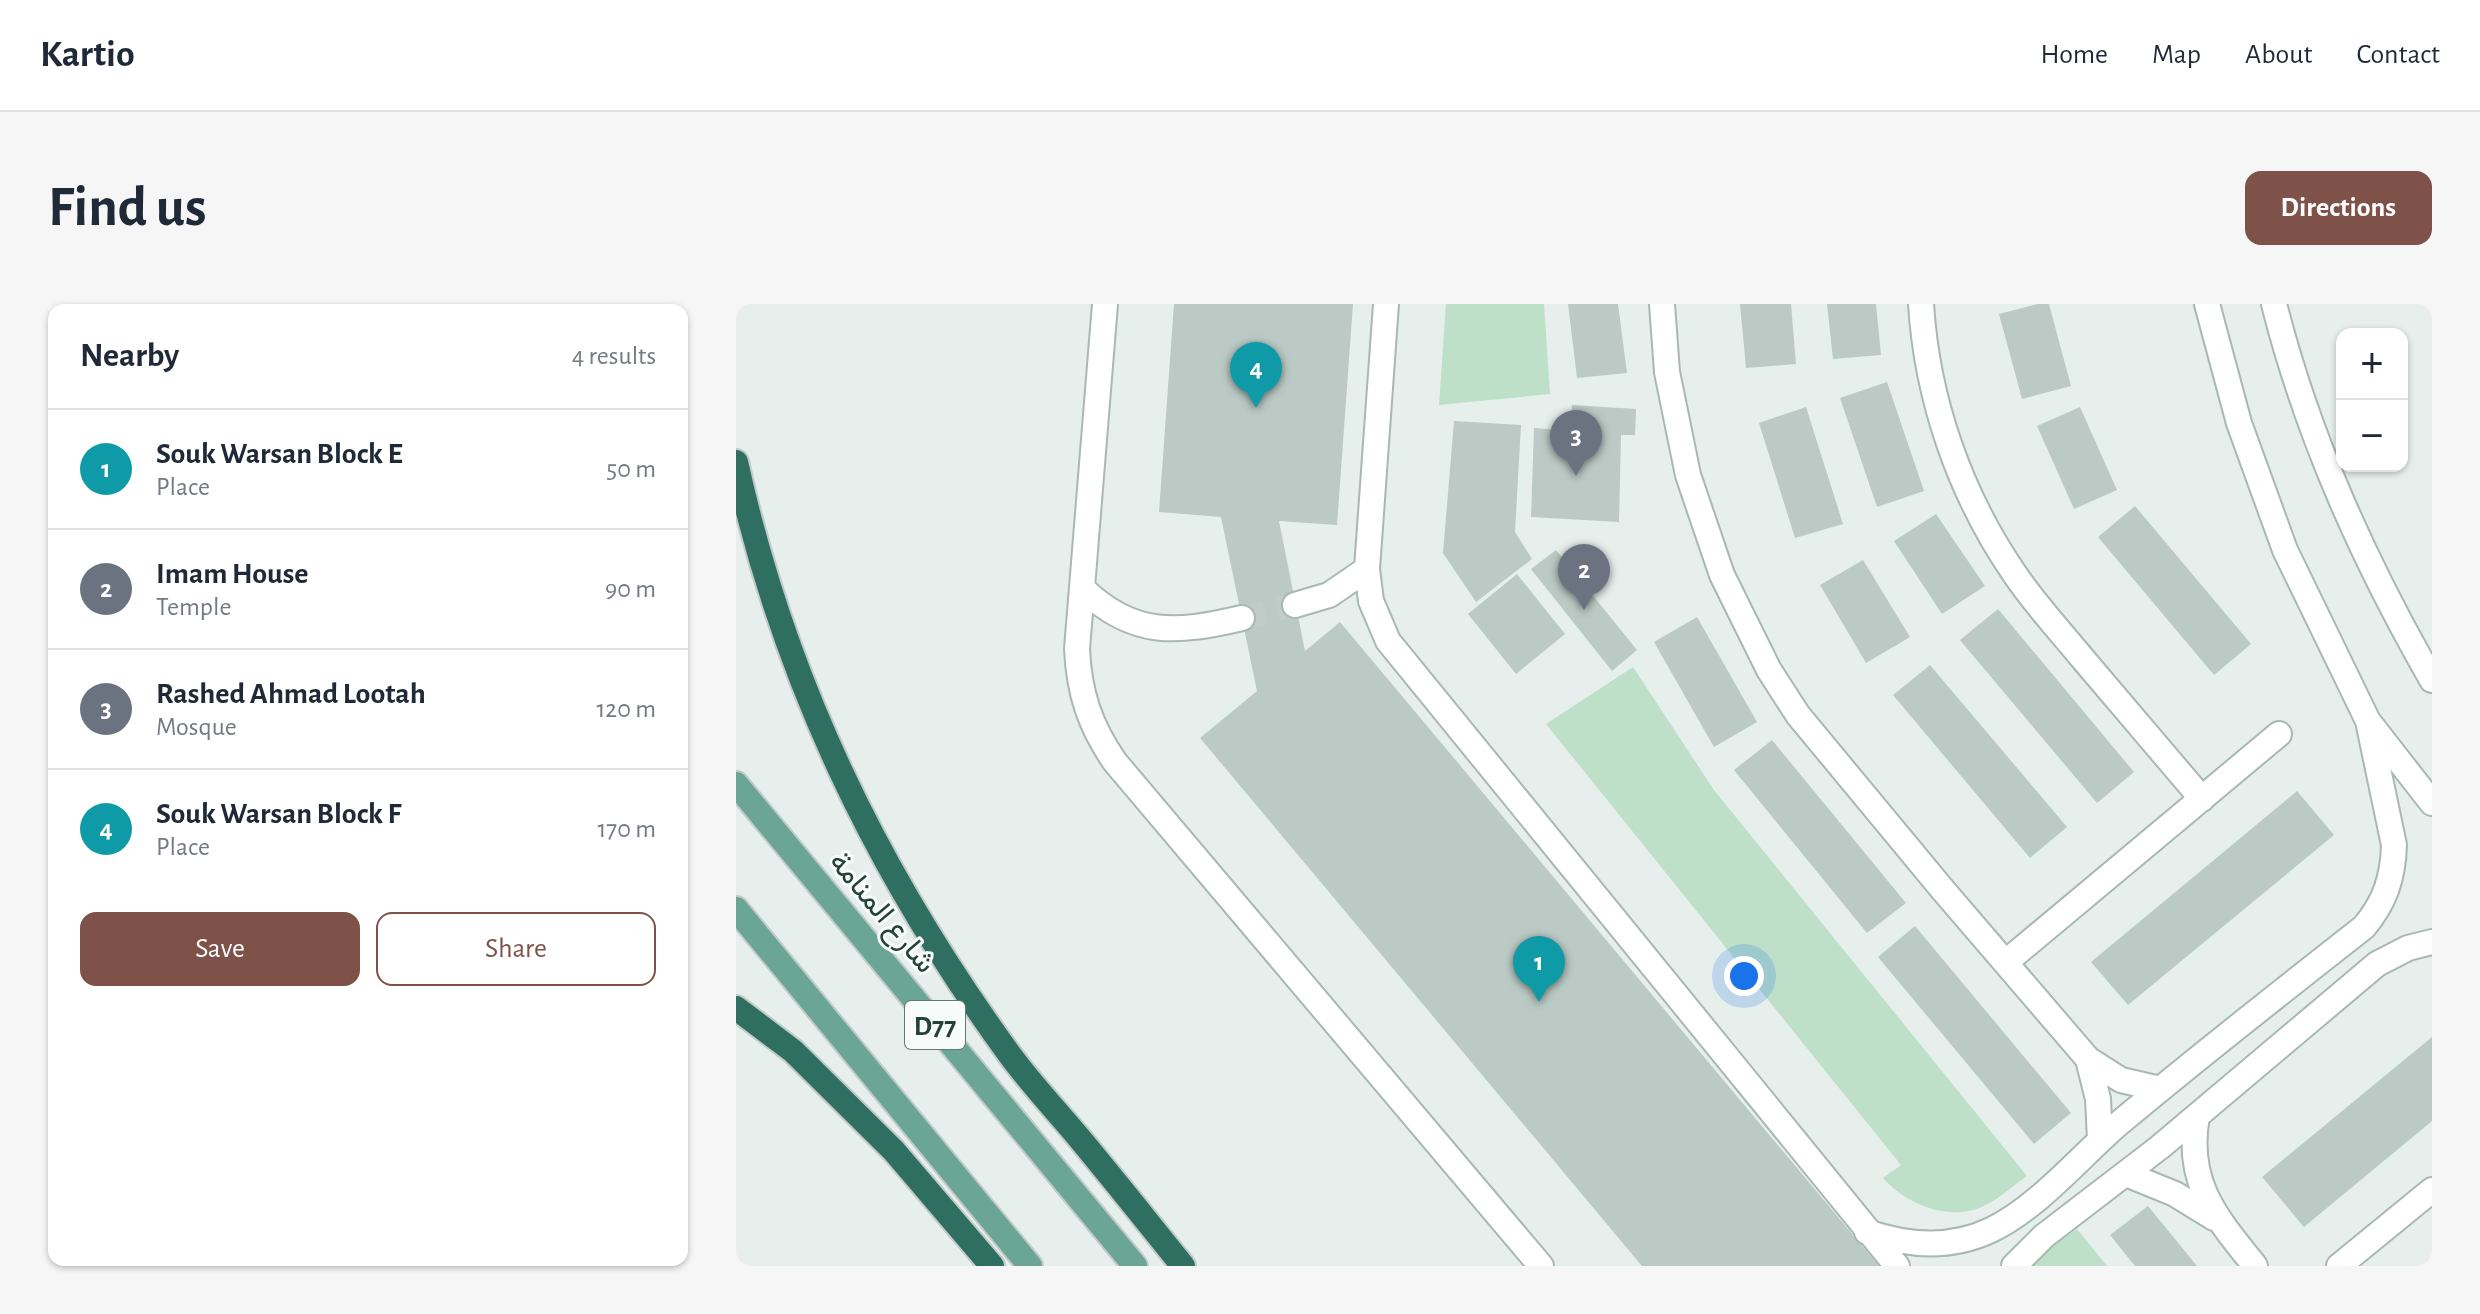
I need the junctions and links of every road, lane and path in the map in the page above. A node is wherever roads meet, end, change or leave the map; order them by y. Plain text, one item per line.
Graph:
1 (1105, 304) edge
2 (1386, 304) edge
3 (1662, 304) edge
4 (1921, 304) edge
5 (2207, 304) edge
6 (2274, 304) edge
7 (736, 462) edge
8 (1367, 569) junction
9 (1083, 589) junction
10 (1295, 605) tunnel mouth
11 (1242, 618) tunnel mouth
12 (2432, 680) edge
13 (2368, 721) junction
14 (2279, 734) dead end
15 (736, 784) edge
16 (2202, 799) junction
17 (2432, 803) edge
18 (736, 909) edge
19 (2432, 942) edge
20 (2006, 962) junction
21 (736, 1008) edge
22 (2088, 1059) junction
23 (2160, 1089) junction
24 (2197, 1116) junction
25 (2100, 1140) junction
26 (2126, 1174) junction
27 (2432, 1190) edge
28 (2220, 1222) junction
29 (1867, 1232) junction
30 (992, 1266) edge
31 (1030, 1266) edge
32 (1135, 1266) edge
33 (1183, 1266) edge
34 (1541, 1266) edge
35 (1897, 1266) edge
36 (2014, 1266) edge
37 (2255, 1266) edge
38 (2339, 1266) edge

1 - 9 street
2 - 8 street
3 - 20 street
4 - 16 street
5 - 13 street
6 - 12 street
7 - 33 highway
8 - 10 street
8 - 29 street
9 - 11 street
9 - 34 street
13 - 17 street
13 - 23 street
14 - 16 street
15 - 32 main road, شارع المنامة / D77
16 - 20 street
18 - 31 main road, D77
19 - 24 street
20 - 22 street
21 - 30 highway
22 - 23 street
22 - 25 street
23 - 25 street
24 - 26 street
24 - 28 street
25 - 29 street
26 - 28 street
26 - 36 street
27 - 38 street
28 - 37 street
29 - 35 street

